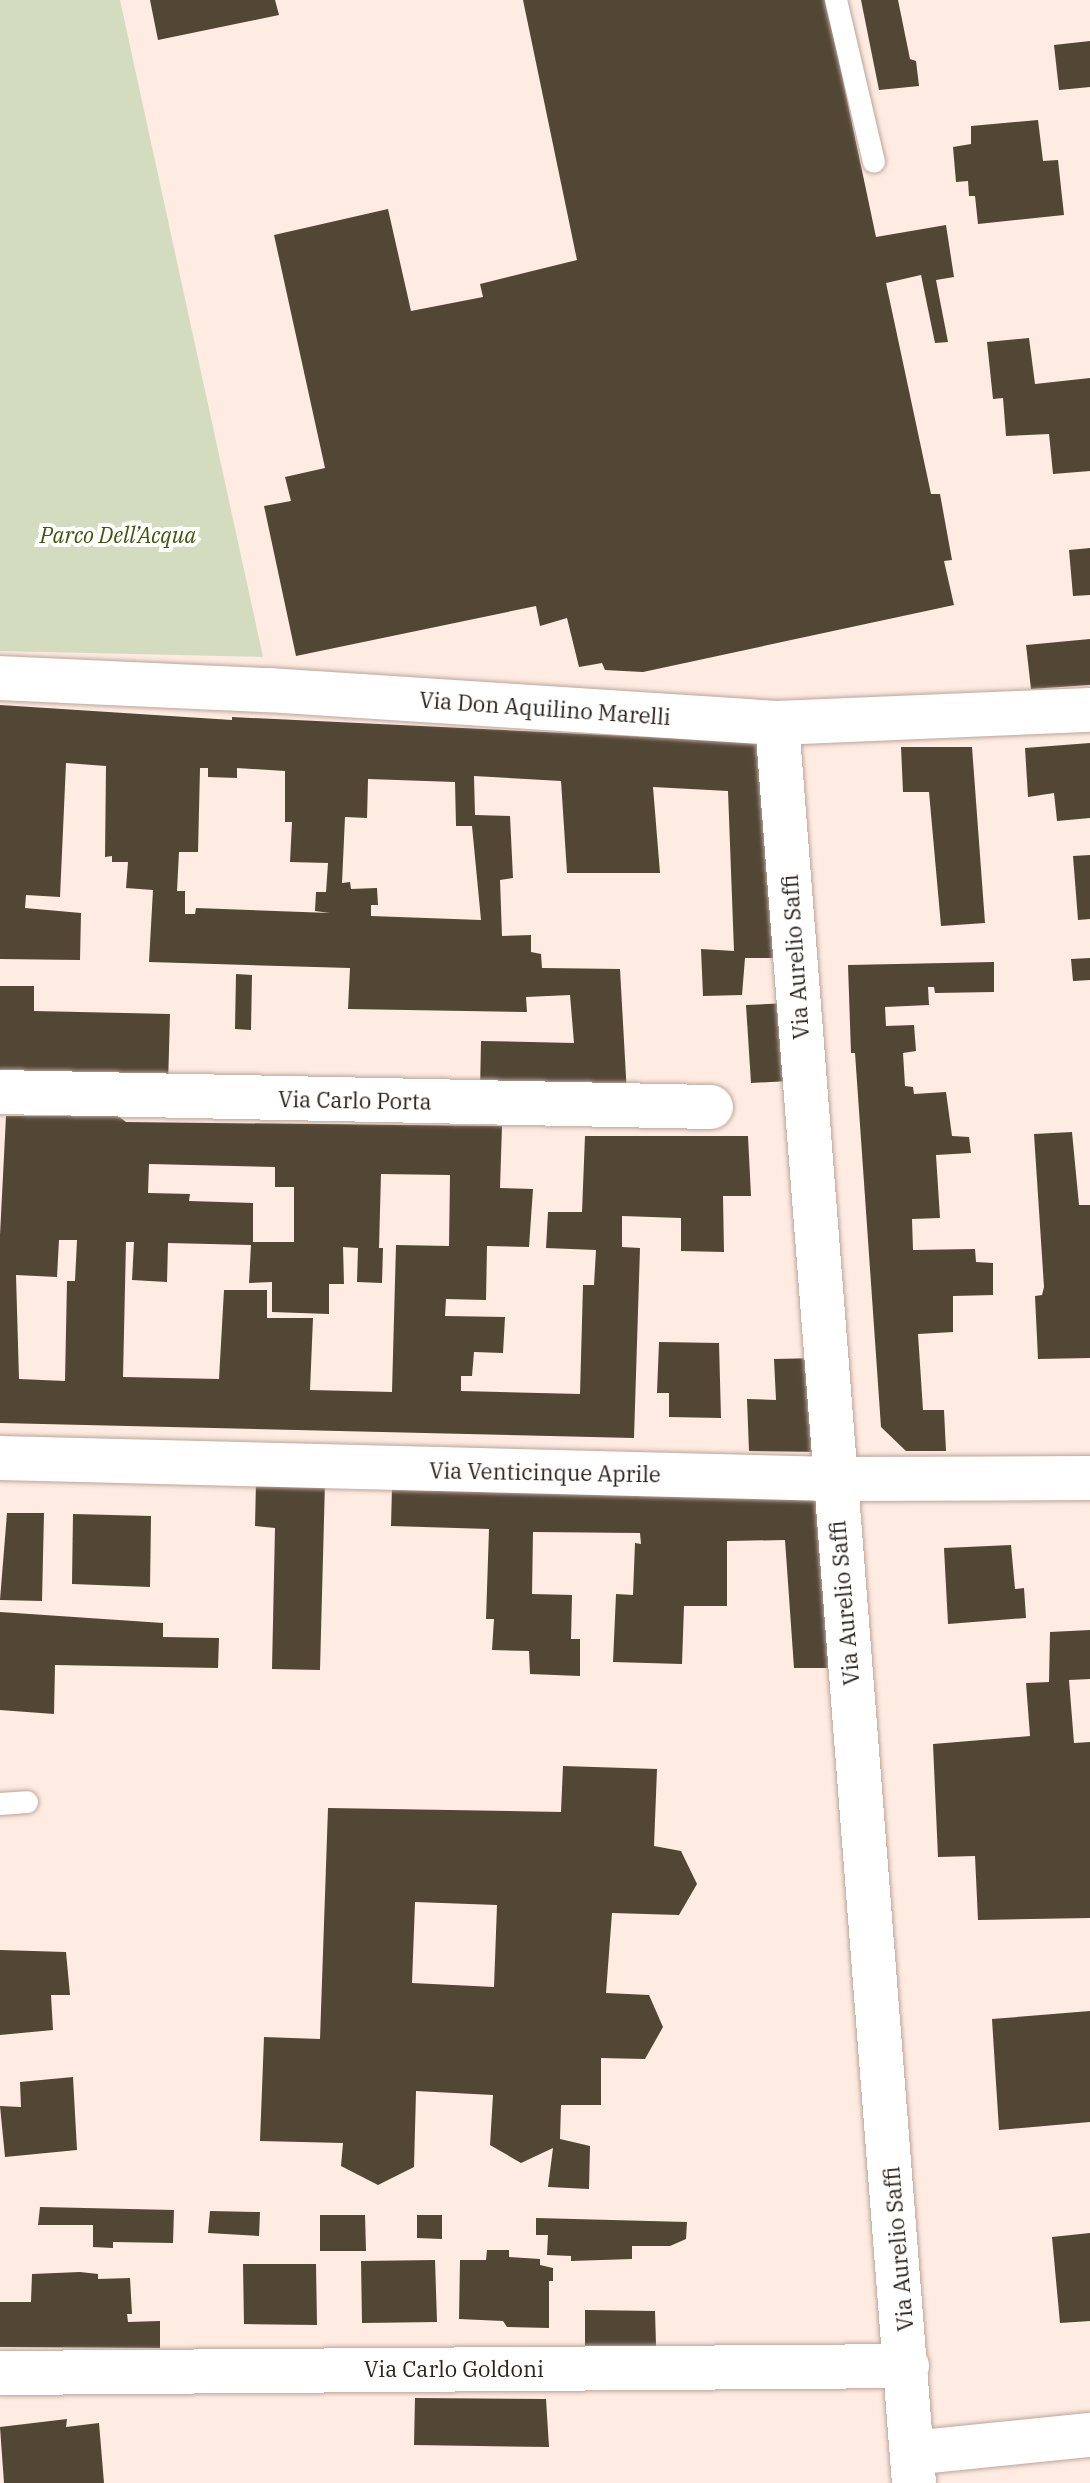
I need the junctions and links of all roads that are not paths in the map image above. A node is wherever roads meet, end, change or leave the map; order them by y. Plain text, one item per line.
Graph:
1 (836, 0) edge
2 (874, 162) dead end
3 (0, 678) edge
4 (1090, 710) edge
5 (777, 723) junction
6 (0, 1092) edge
7 (711, 1107) dead end
8 (0, 1458) edge
9 (1090, 1478) edge
10 (834, 1479) junction
11 (27, 1802) dead end
12 (0, 1804) edge
13 (907, 2366) junction
14 (0, 2373) edge
15 (1090, 2435) edge
16 (913, 2468) edge

1 - 2 lane
3 - 5 street, Via Don Aquilino Marelli
4 - 5 street, Via Don Aquilino Marelli
5 - 10 street, Via Aurelio Saffi
6 - 7 street, Via Carlo Porta
8 - 10 street, Via Venticinque Aprile
9 - 10 street, Via Venticinque Aprile
10 - 13 street, Via Aurelio Saffi
11 - 12 lane
13 - 14 street, Via Carlo Goldoni
13 - 16 street, Via Aurelio Saffi
15 - 16 street

